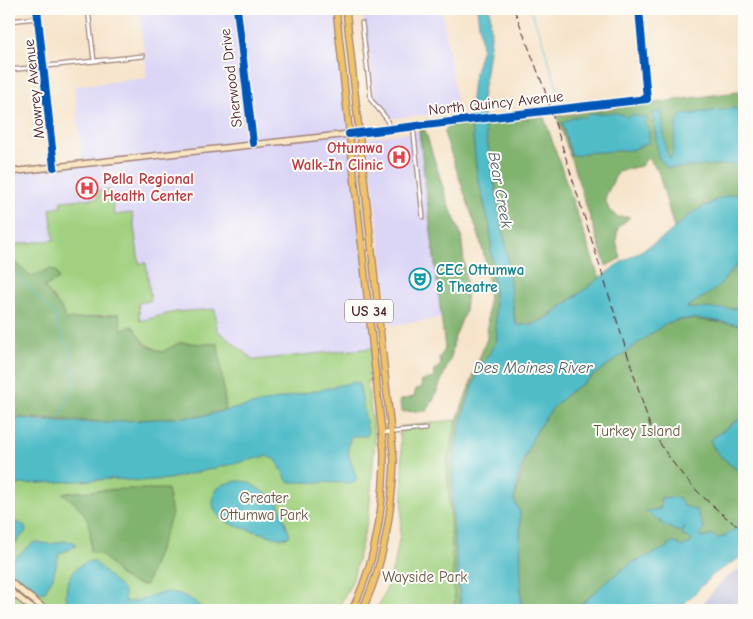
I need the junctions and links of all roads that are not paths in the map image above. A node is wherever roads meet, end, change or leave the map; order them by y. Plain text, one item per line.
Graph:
1 (37, 9) edge
2 (88, 9) edge
3 (238, 9) edge
4 (336, 9) edge
5 (346, 9) edge
6 (639, 9) edge
7 (38, 18) junction
8 (9, 21) edge
9 (362, 23) dead end
10 (143, 56) dead end
11 (94, 61) junction
12 (43, 66) junction
13 (9, 70) edge
14 (413, 126) junction
15 (390, 129) junction
16 (359, 133) junction
17 (349, 134) junction
18 (253, 144) junction
19 (54, 167) junction
20 (9, 172) edge
21 (423, 218) dead end
22 (426, 429) dead end
23 (391, 432) junction
24 (382, 433) junction
25 (9, 581) edge
26 (9, 590) edge
27 (34, 610) edge
28 (46, 610) edge
29 (352, 610) edge
30 (362, 610) edge

1 - 7 street, Mowrey Avenue
2 - 11 street
3 - 18 street, Sherwood Drive
4 - 17 main road, US 34
5 - 16 main road, US 34
6 - 14 street, North Quincy Avenue
7 - 8 street
7 - 12 street, Mowrey Avenue
9 - 15 street
10 - 11 street
11 - 12 street
12 - 13 street
12 - 19 street, Mowrey Avenue
14 - 15 street, North Quincy Avenue
14 - 21 street
15 - 16 street, North Quincy Avenue
16 - 17 street, North Quincy Avenue
16 - 23 main road, US 34
17 - 18 main road, North Quincy Avenue
17 - 24 main road, US 34
18 - 19 main road, North Quincy Avenue
19 - 20 main road, North Quincy Avenue
22 - 23 street
23 - 24 street
23 - 30 main road, US 34
24 - 29 main road, US 34
25 - 28 main road
26 - 27 main road

